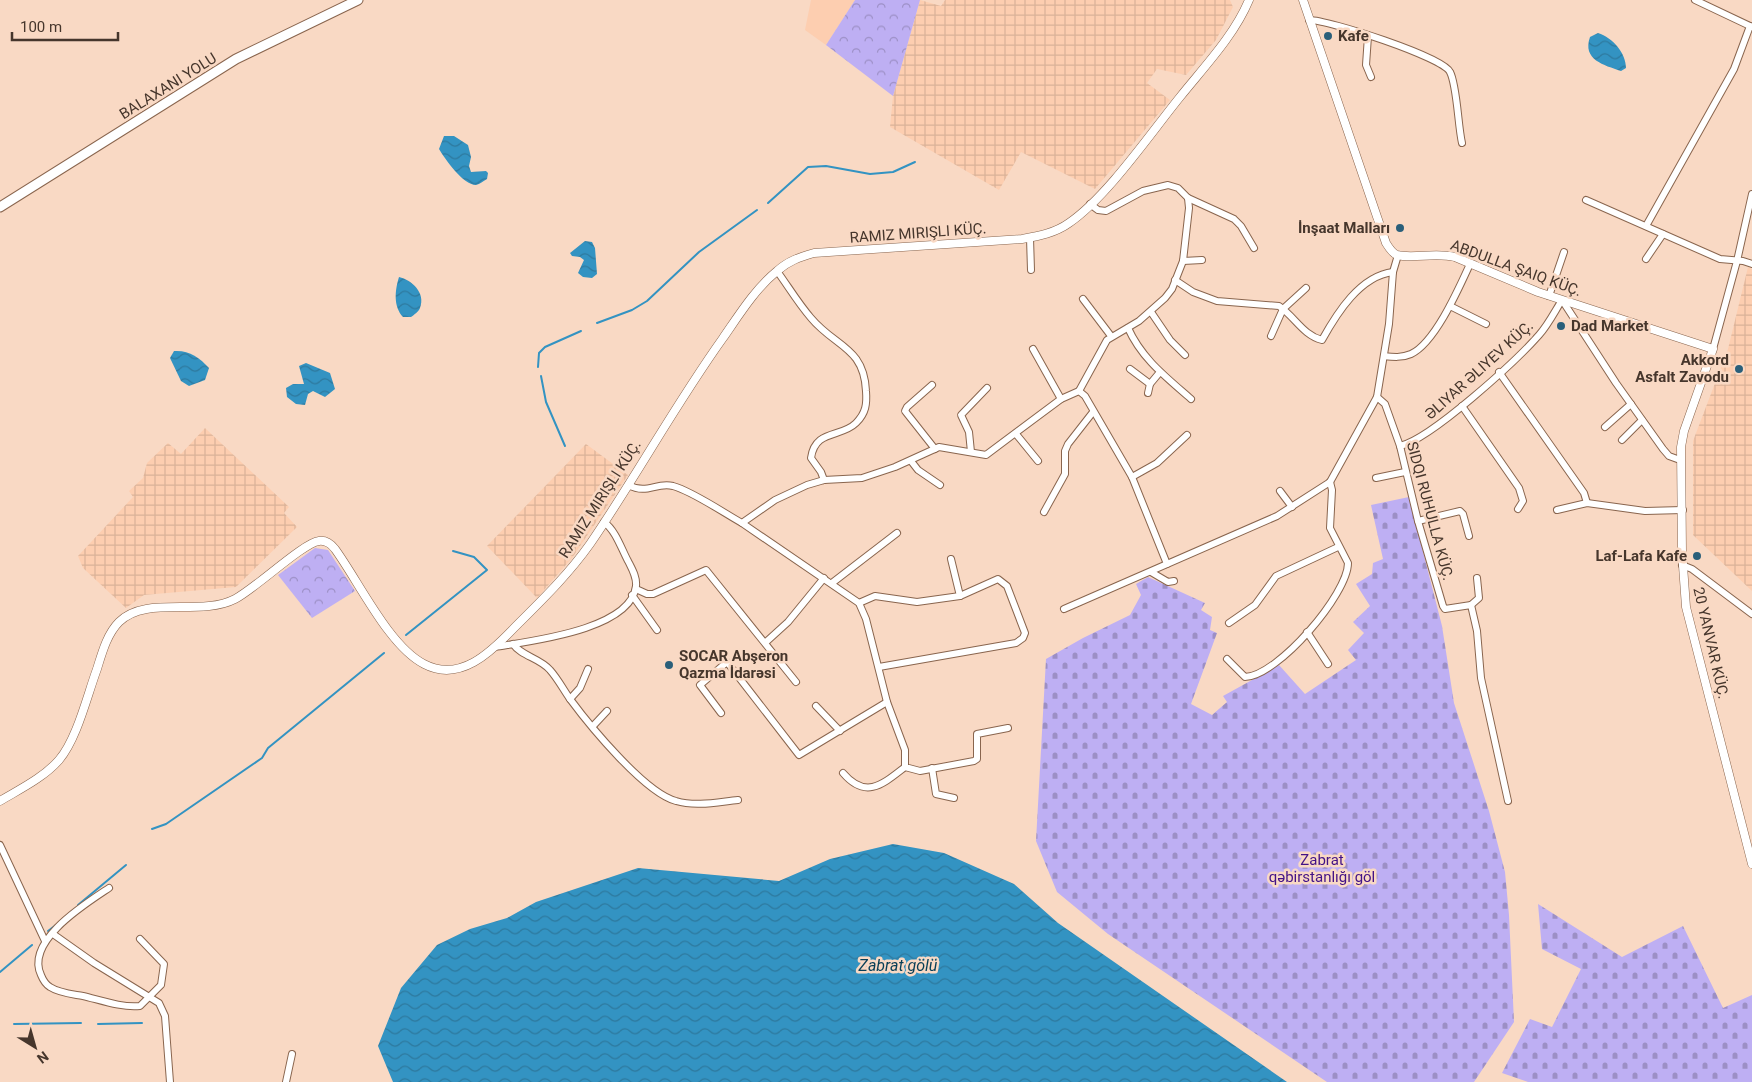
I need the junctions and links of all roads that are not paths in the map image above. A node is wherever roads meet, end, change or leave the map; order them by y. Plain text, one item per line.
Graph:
1 (358, 0) edge
2 (1249, 0) edge
3 (1302, 0) edge
4 (1695, 0) edge
5 (1310, 20) junction
6 (1751, 26) edge
7 (1368, 36) junction
8 (1371, 76) dead end
9 (1462, 143) dead end
10 (1752, 194) edge
11 (1188, 198) junction
12 (1586, 200) dead end
13 (1090, 204) junction
14 (0, 207) edge
15 (1646, 226) junction
16 (1663, 234) junction
17 (1030, 238) junction
18 (1254, 248) dead end
19 (1564, 252) dead end
20 (1398, 255) junction
21 (1646, 259) dead end
22 (1202, 260) dead end
23 (1182, 261) junction
24 (1737, 261) junction
25 (1470, 264) junction
26 (1752, 264) edge
27 (1031, 270) dead end
28 (777, 271) junction
29 (1393, 272) junction
30 (1176, 280) junction
31 (1306, 288) dead end
32 (1549, 296) junction
33 (1083, 299) dead end
34 (1562, 300) junction
35 (1450, 306) junction
36 (1283, 309) junction
37 (1151, 312) junction
38 (1486, 324) dead end
39 (1128, 328) junction
40 (1111, 336) junction
41 (1271, 336) dead end
42 (1033, 349) dead end
43 (1713, 349) junction
44 (1185, 355) dead end
45 (1384, 356) junction
46 (1130, 369) dead end
47 (1160, 372) junction
48 (1499, 372) junction
49 (1150, 384) junction
50 (932, 385) dead end
51 (988, 388) dead end
52 (1079, 391) junction
53 (1148, 394) dead end
54 (1377, 397) junction
55 (1061, 399) junction
56 (1191, 399) dead end
57 (1631, 404) junction
58 (1462, 406) junction
59 (1093, 412) junction
60 (1642, 420) junction
61 (1605, 427) dead end
62 (1016, 434) junction
63 (1187, 435) dead end
64 (1622, 440) dead end
65 (1400, 446) junction
66 (935, 449) junction
67 (971, 452) junction
68 (1680, 460) junction
69 (911, 461) junction
70 (1038, 461) dead end
71 (1405, 472) junction
72 (1132, 477) junction
73 (1376, 478) dead end
74 (824, 480) junction
75 (1330, 482) junction
76 (628, 485) junction
77 (940, 485) dead end
78 (1280, 491) dead end
79 (1587, 503) junction
80 (1292, 507) junction
81 (1518, 509) dead end
82 (1557, 510) dead end
83 (1683, 510) junction
84 (1044, 512) dead end
85 (1418, 521) junction
86 (604, 522) junction
87 (742, 523) junction
88 (897, 533) dead end
89 (1469, 536) dead end
90 (1338, 547) junction
91 (951, 559) dead end
92 (1167, 564) junction
93 (1682, 566) junction
94 (1150, 572) junction
95 (824, 578) junction
96 (1477, 578) dead end
97 (1174, 581) dead end
98 (832, 583) junction
99 (634, 592) junction
100 (960, 596) junction
101 (859, 603) junction
102 (1470, 604) junction
103 (1064, 609) dead end
104 (1752, 614) edge
105 (1229, 623) dead end
106 (657, 630) dead end
107 (1307, 632) junction
108 (766, 642) junction
109 (514, 644) junction
110 (495, 647) junction
111 (1227, 659) dead end
112 (1328, 664) dead end
113 (879, 667) junction
114 (588, 670) dead end
115 (796, 682) dead end
116 (570, 699) junction
117 (887, 702) junction
118 (816, 706) dead end
119 (607, 711) dead end
120 (721, 713) dead end
121 (593, 726) junction
122 (1008, 728) dead end
123 (840, 731) junction
124 (905, 766) junction
125 (932, 768) junction
126 (843, 773) dead end
127 (954, 798) dead end
128 (738, 800) dead end
129 (0, 801) edge
130 (1508, 801) dead end
131 (0, 845) edge
132 (1752, 864) edge
133 (109, 888) dead end
134 (53, 934) junction
135 (140, 939) dead end
136 (45, 941) junction
137 (151, 997) junction
138 (292, 1054) dead end
139 (170, 1082) edge
140 (286, 1082) edge

1 - 14 main road
2 - 13 street, RAMIZ MIRIŞLI KÜÇ.
3 - 5 street
4 - 6 street
5 - 7 street
5 - 20 street
6 - 15 street
7 - 8 street
7 - 9 street
10 - 24 street, 20 YANVAR KÜÇ.
11 - 13 street
11 - 18 street
11 - 23 street
12 - 15 street
13 - 17 street, RAMIZ MIRIŞLI KÜÇ.
15 - 16 street
16 - 21 street
16 - 24 street
17 - 27 street
17 - 28 street, RAMIZ MIRIŞLI KÜÇ.
19 - 32 street
20 - 25 street, ABDULLA ŞAIQ KÜÇ.
20 - 29 street
22 - 23 street
23 - 30 street
24 - 26 street
24 - 43 street, 20 YANVAR KÜÇ.
25 - 32 street, ABDULLA ŞAIQ KÜÇ.
25 - 35 street
28 - 74 street
28 - 76 street, RAMIZ MIRIŞLI KÜÇ.
29 - 36 street
29 - 45 street
30 - 36 street
30 - 37 street
31 - 36 street
32 - 34 street, ABDULLA ŞAIQ KÜÇ.
33 - 40 street
34 - 43 street, ABDULLA ŞAIQ KÜÇ.
34 - 48 street, ƏLIYAR ƏLIYEV KÜÇ.
34 - 57 street
35 - 38 street
35 - 45 street
36 - 41 street
37 - 39 street
37 - 44 street
39 - 40 street
39 - 47 street
40 - 52 street
42 - 55 street
43 - 68 street, 20 YANVAR KÜÇ.
45 - 54 street
46 - 49 street
47 - 49 street
47 - 56 street
48 - 58 street, ƏLIYAR ƏLIYEV KÜÇ.
48 - 79 street
49 - 53 street
50 - 66 street
51 - 67 street
52 - 55 street
52 - 59 street
54 - 65 street, SIDQI RUHULLA KÜÇ.
54 - 75 street
55 - 62 street
57 - 60 street
57 - 61 street
58 - 65 street, ƏLIYAR ƏLIYEV KÜÇ.
58 - 81 street
59 - 72 street
59 - 84 street
60 - 64 street
60 - 68 street
62 - 67 street
62 - 70 street
63 - 72 street
65 - 71 street, SIDQI RUHULLA KÜÇ.
66 - 67 street
66 - 69 street
68 - 83 street, 20 YANVAR KÜÇ.
69 - 74 street
69 - 77 street
71 - 73 street
71 - 85 street, SIDQI RUHULLA KÜÇ.
72 - 92 street
74 - 87 street
75 - 80 street
75 - 90 street
76 - 86 street, RAMIZ MIRIŞLI KÜÇ.
76 - 87 street
78 - 80 street
79 - 82 street
79 - 83 street
80 - 92 street
83 - 93 street, 20 YANVAR KÜÇ.
85 - 89 street
85 - 102 street, SIDQI RUHULLA KÜÇ.
86 - 99 street
86 - 110 street, RAMIZ MIRIŞLI KÜÇ.
87 - 95 street
88 - 98 street
90 - 105 street
90 - 107 street
91 - 100 street
92 - 94 street
93 - 104 street
93 - 132 street, 20 YANVAR KÜÇ.
94 - 97 street
94 - 103 street
95 - 98 street
95 - 108 street
96 - 102 street, SIDQI RUHULLA KÜÇ.
98 - 101 street
99 - 106 street
99 - 108 street
99 - 109 street
100 - 101 street
100 - 113 street
101 - 113 street
102 - 130 street
107 - 111 street
107 - 112 street
108 - 115 street
109 - 110 street
109 - 116 street
110 - 129 street, RAMIZ MIRIŞLI KÜÇ.
113 - 117 street
114 - 116 street
116 - 121 street
117 - 123 street
117 - 124 street
118 - 123 street
119 - 121 street
120 - 123 street
121 - 128 street
122 - 125 street
124 - 125 street
124 - 126 street
125 - 127 street
131 - 136 street
133 - 134 street
134 - 136 street
134 - 137 street
135 - 137 street
136 - 137 street
137 - 139 street
138 - 140 street

